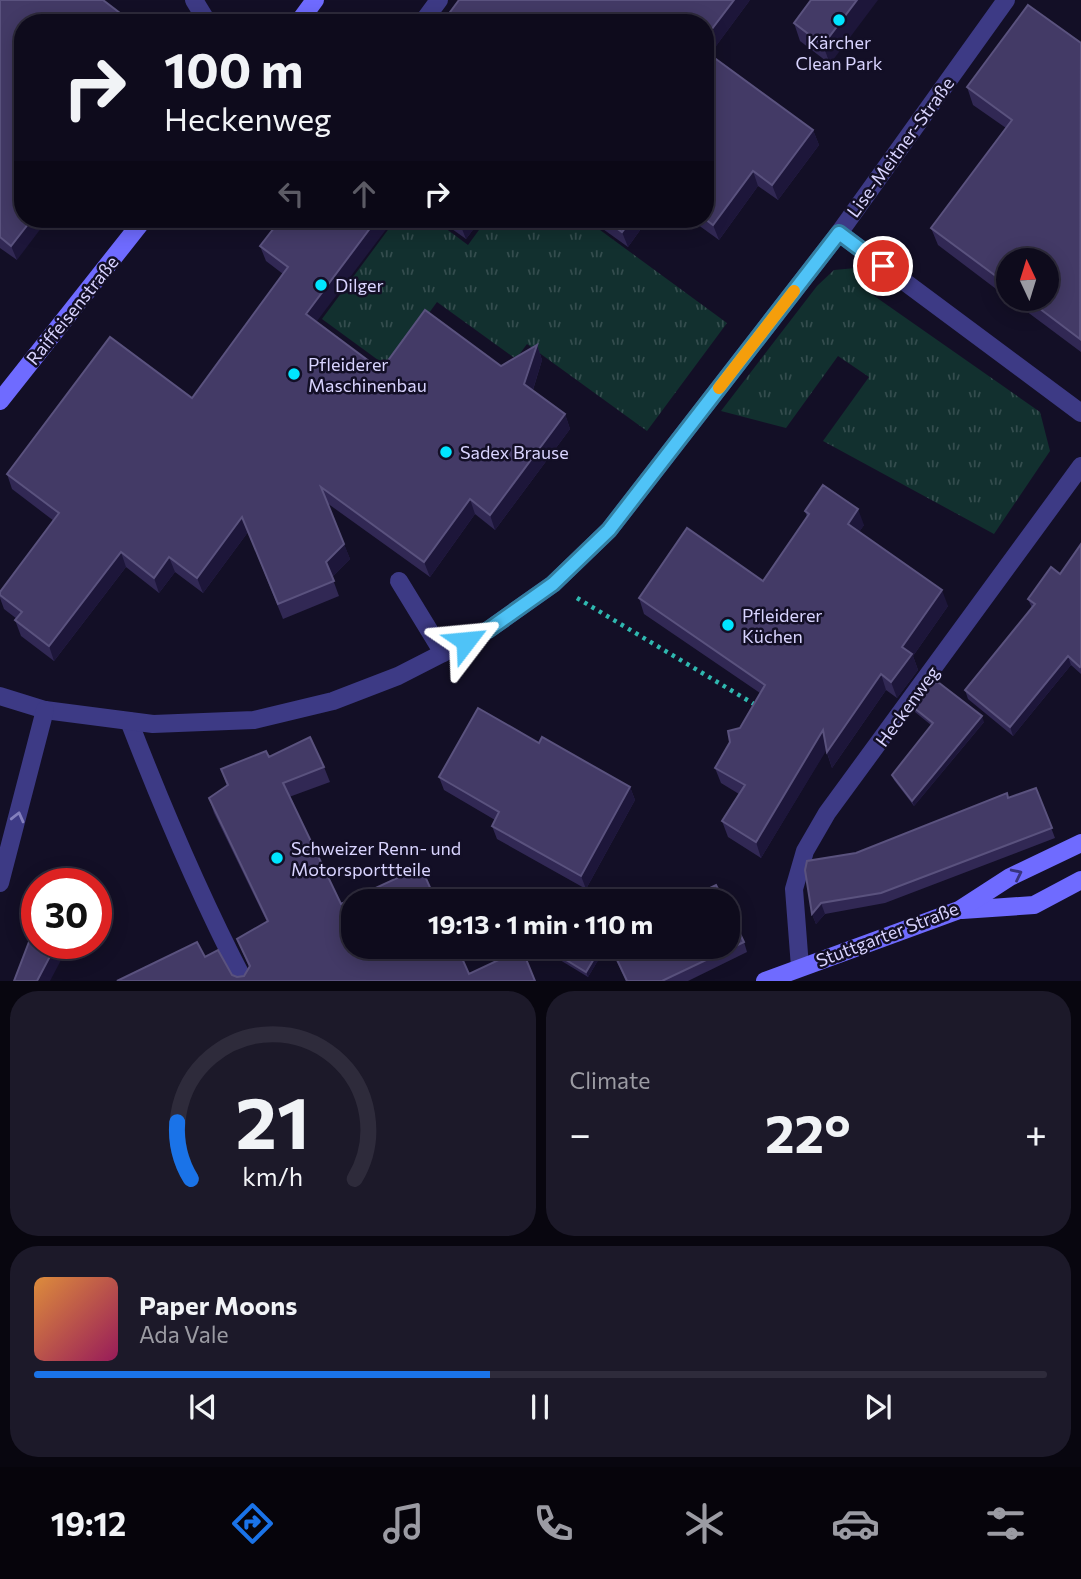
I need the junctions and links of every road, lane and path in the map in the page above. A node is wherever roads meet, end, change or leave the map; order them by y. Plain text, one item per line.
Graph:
1 (1006, 0) edge
2 (137, 228) edge
3 (839, 233) junction
4 (0, 401) edge
5 (1081, 413) edge
6 (1081, 466) edge
7 (399, 581) dead end
8 (553, 584) junction
9 (443, 653) junction
10 (0, 696) edge
11 (45, 710) junction
12 (767, 711) edge
13 (129, 721) junction
14 (1081, 843) edge
15 (1081, 880) edge
16 (0, 883) edge
17 (959, 910) junction
18 (800, 967) junction
19 (244, 981) edge
20 (765, 981) edge

1 - 3 street, Lise-Meitner-Straße
2 - 4 main road, Raiffeisenstraße
3 - 5 street
3 - 8 street, Lise-Meitner-Straße
6 - 18 street, Heckenweg
7 - 9 street
8 - 9 street, Lise-Meitner-Straße
8 - 12 path
9 - 13 street, Lise-Meitner-Straße
10 - 11 street, Lise-Meitner-Straße
11 - 13 street, Lise-Meitner-Straße
16 -> 11 street
13 - 19 street
17 -> 14 main road, Stuttgarter Straße
15 - 17 main road
17 - 18 main road, Stuttgarter Straße
18 - 20 main road, Stuttgarter Straße

